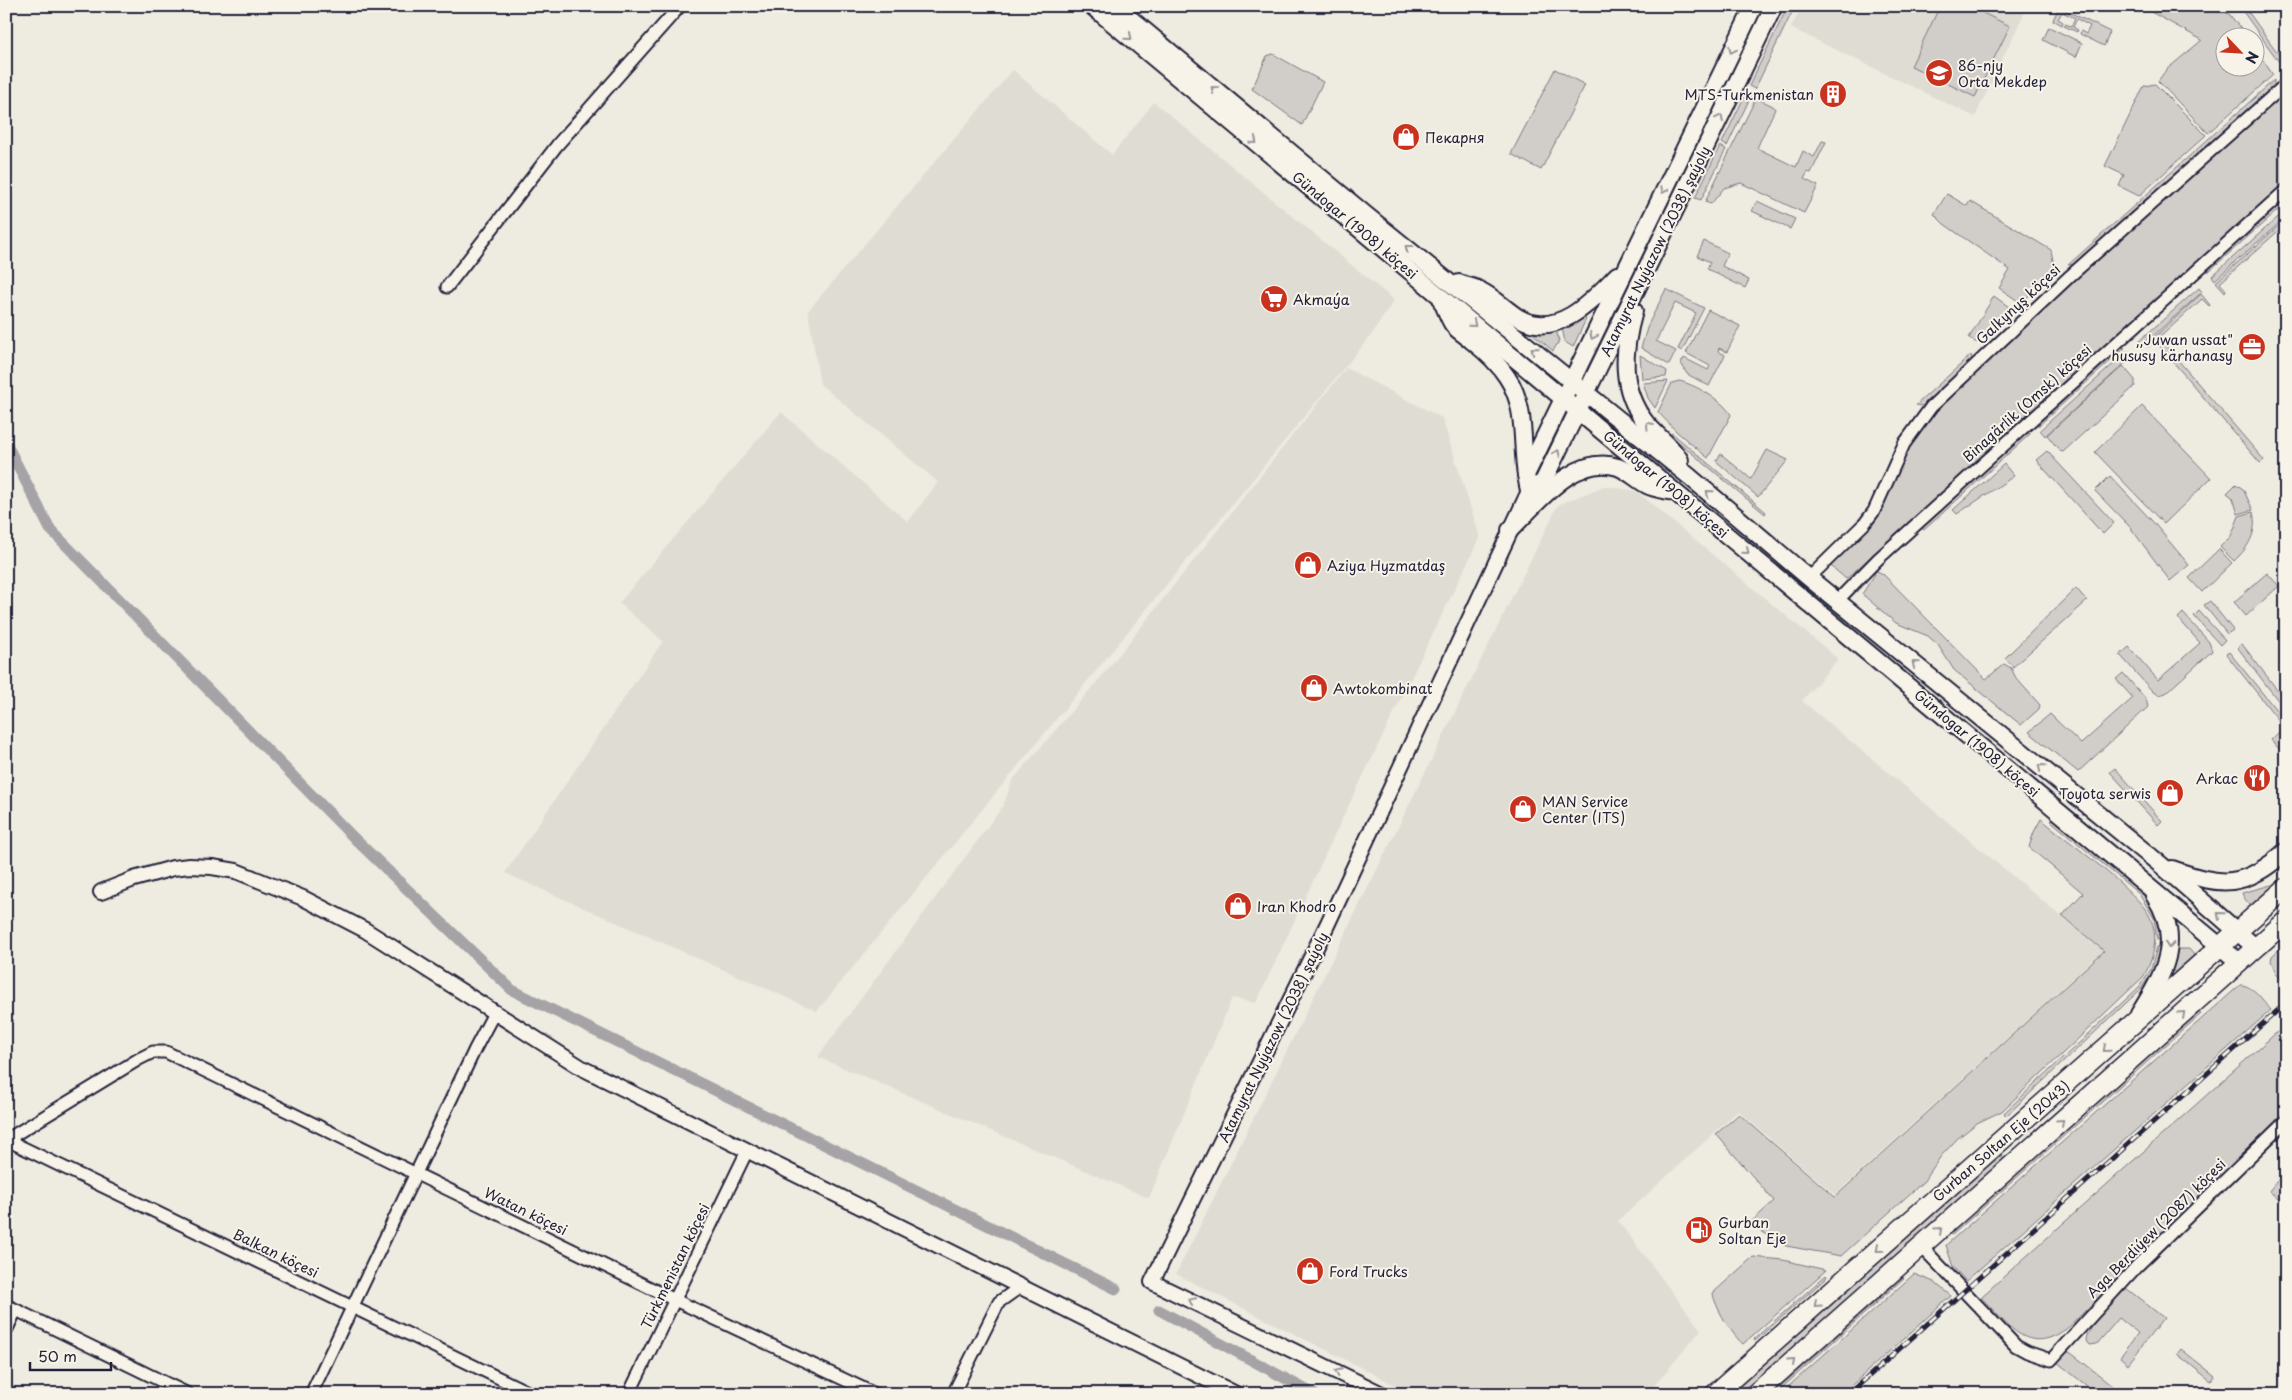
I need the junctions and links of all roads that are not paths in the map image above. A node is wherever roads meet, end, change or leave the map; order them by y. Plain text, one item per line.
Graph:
1 (680, 6) edge
2 (1092, 6) edge
3 (1115, 6) edge
4 (1754, 6) edge
5 (1774, 6) edge
6 (2286, 84) edge
7 (2286, 190) edge
8 (1628, 263) junction
9 (1644, 273) junction
10 (1448, 279) junction
11 (447, 287) dead end
12 (1439, 296) junction
13 (1572, 380) junction
14 (1586, 392) junction
15 (1563, 399) junction
16 (1578, 410) junction
17 (1690, 477) junction
18 (1528, 483) junction
19 (1676, 492) junction
20 (1510, 530) junction
21 (1809, 578) junction
22 (1837, 601) junction
23 (1823, 615) junction
24 (2286, 851) edge
25 (2161, 865) junction
26 (2148, 884) junction
27 (2286, 888) edge
28 (101, 892) dead end
29 (2286, 921) edge
30 (2238, 931) junction
31 (2221, 946) junction
32 (2256, 948) junction
33 (2240, 963) junction
34 (494, 1013) junction
35 (2133, 1024) junction
36 (2286, 1121) edge
37 (6, 1140) edge
38 (747, 1151) junction
39 (416, 1174) junction
40 (1921, 1246) junction
41 (1020, 1287) junction
42 (675, 1300) junction
43 (353, 1307) junction
44 (11, 1308) edge
45 (6, 1331) edge
46 (188, 1394) edge
47 (311, 1394) edge
48 (532, 1394) edge
49 (629, 1394) edge
50 (875, 1394) edge
51 (953, 1394) edge
52 (1236, 1394) edge
53 (1382, 1394) edge
54 (1715, 1394) edge
55 (1755, 1394) edge

1 - 11 street
2 -> 12 main road, Gündogar (1908) köçesi
10 -> 3 main road, Gündogar (1908) köçesi
4 -> 8 main road, Atamyrat Nyýazow (2038) şaýoly
9 -> 5 main road, Atamyrat Nyýazow (2038) şaýoly
6 - 21 street, Galkynyş köçesi
7 - 22 street, Binagärlik (Omsk) köçesi
8 - 10 main road
8 -> 13 main road, Atamyrat Nyýazow (2038) şaýoly
9 - 14 main road, Atamyrat Nyýazow (2038) şaýoly
17 -> 9 main road
13 -> 10 main road, Gündogar (1908) köçesi
12 -> 15 main road, Gündogar (1908) köçesi
12 - 18 main road
13 - 14 main road, Gündogar (1908) köçesi
13 - 15 main road, Atamyrat Nyýazow (2038) şaýoly
14 - 16 main road, Atamyrat Nyýazow (2038) şaýoly
14 - 17 main road, Gündogar (1908) köçesi
15 - 16 main road, Gündogar (1908) köçesi
15 - 18 main road, Atamyrat Nyýazow (2038) şaýoly
18 -> 16 main road, Atamyrat Nyýazow (2038) şaýoly
16 - 19 main road, Gündogar (1908) köçesi
21 -> 17 main road, Gündogar (1908) köçesi
18 - 20 street, Atamyrat Nyýazow (2038) şaýoly
19 - 20 main road
19 -> 23 main road, Gündogar (1908) köçesi
53 -> 20 street, Atamyrat Nyýazow (2038) şaýoly
21 - 22 main road, Gündogar (1908) köçesi
22 - 23 main road
25 -> 22 main road, Gündogar (1908) köçesi
23 - 26 main road, Gündogar (1908) köçesi
24 - 25 main road
30 -> 25 main road, Gündogar (1908) köçesi
26 - 31 main road, Gündogar (1908) köçesi
26 -> 35 main road
27 - 30 highway, Gurban Soltan Eje (2043)
28 - 34 street
29 - 32 highway, Gurban Soltan Eje (2043)
30 - 31 highway, Gurban Soltan Eje (2043)
30 - 32 main road, Gündogar (1908) köçesi
31 - 33 main road, Gündogar (1908) köçesi
31 - 35 highway, Gurban Soltan Eje (2043)
32 - 33 highway, Gurban Soltan Eje (2043)
40 -> 33 highway, Gurban Soltan Eje (2043)
34 - 38 street
34 - 39 street
35 -> 54 highway, Gurban Soltan Eje (2043)
36 - 40 street, Aga Berdiýew (2087) köçesi
37 - 39 street, Watan köçesi
37 - 43 street, Balkan köçesi
38 - 41 street
38 - 42 street, Türkmenistan köçesi
39 - 42 street, Watan köçesi
39 - 43 street
55 -> 40 highway, Gurban Soltan Eje (2043)
41 - 51 street
41 - 52 street
42 - 49 street, Türkmenistan köçesi
42 - 50 street, Watan köçesi
43 - 47 street
43 - 48 street, Balkan köçesi
44 - 45 street
44 - 46 street

